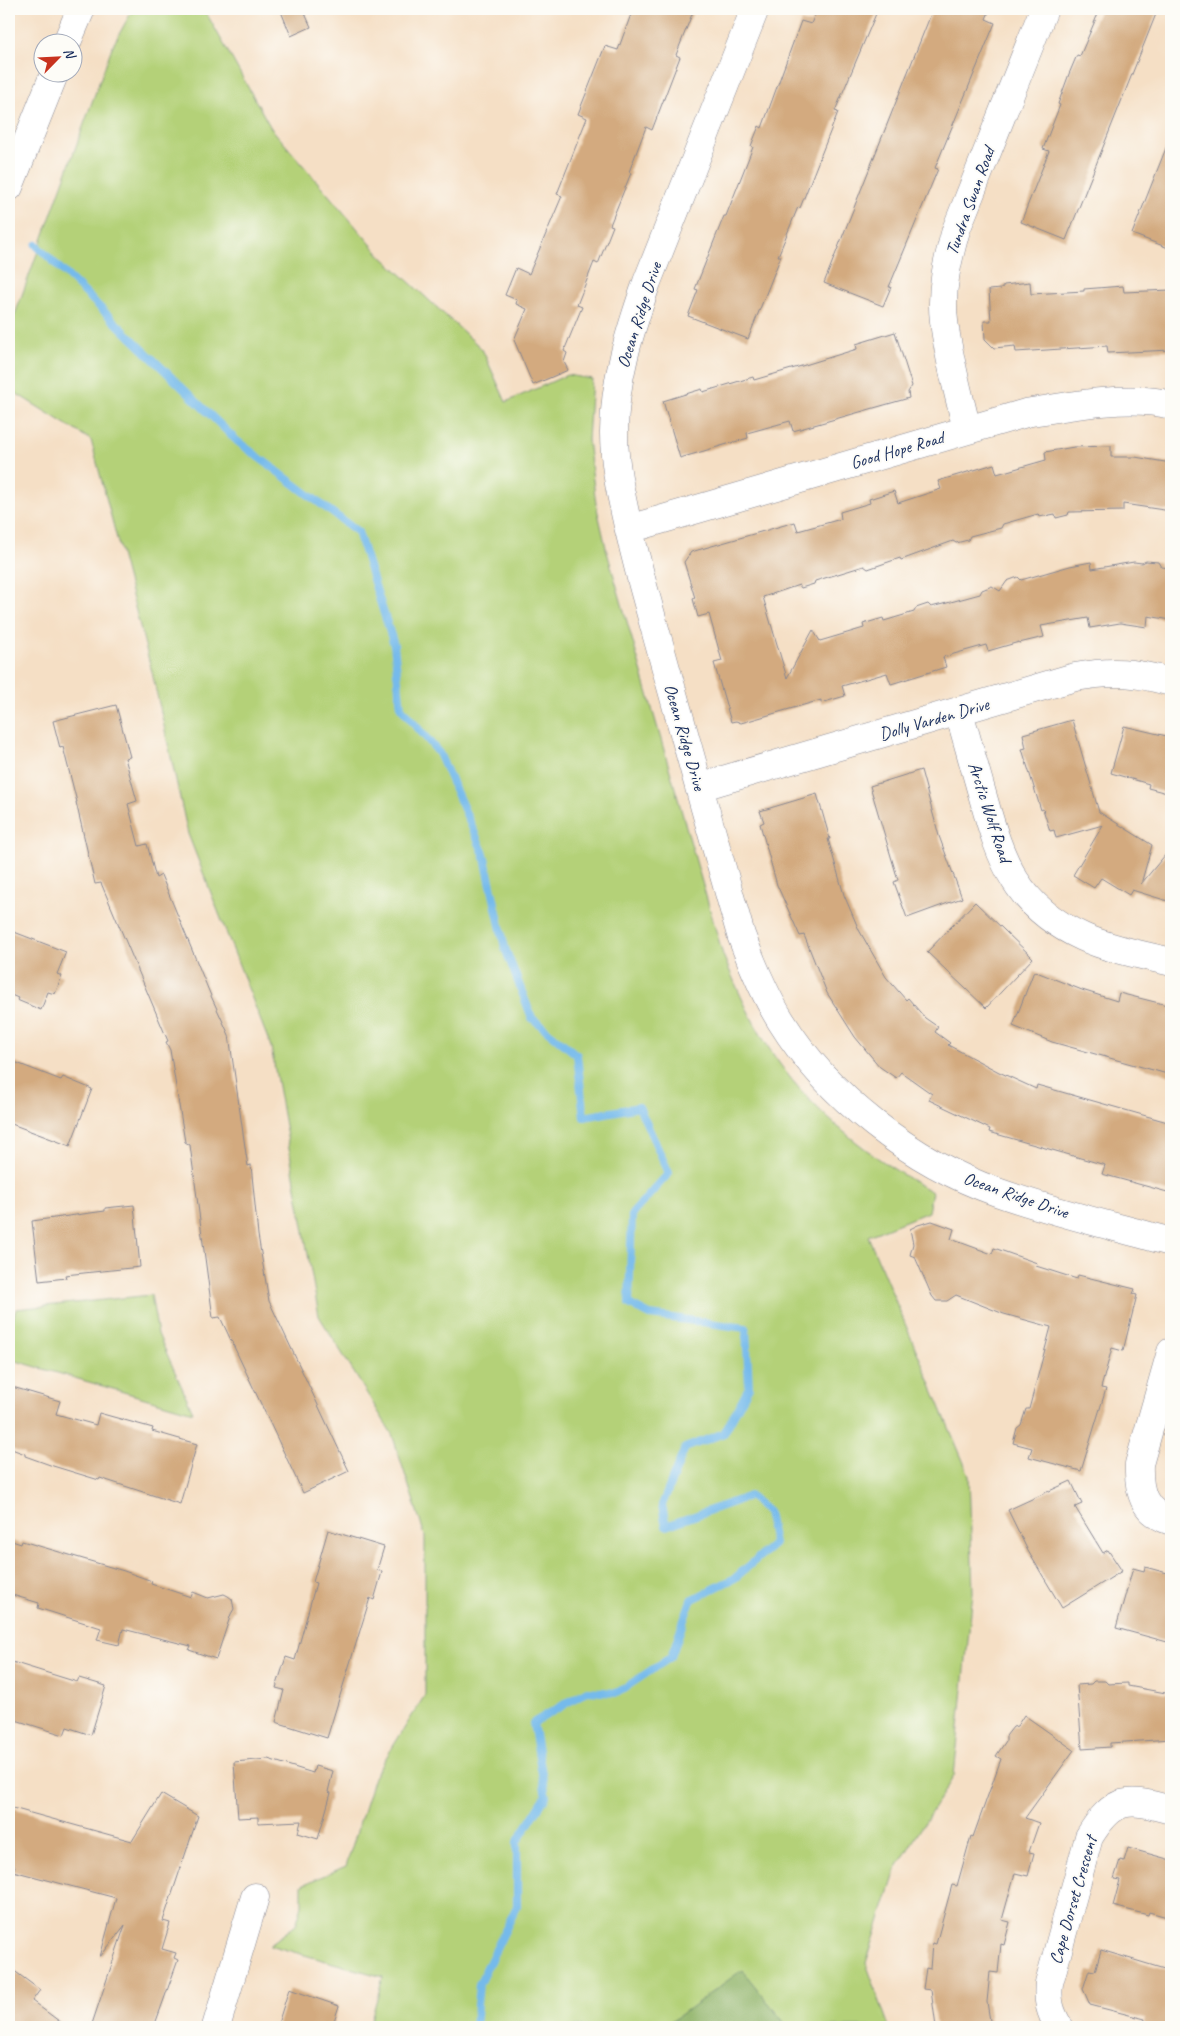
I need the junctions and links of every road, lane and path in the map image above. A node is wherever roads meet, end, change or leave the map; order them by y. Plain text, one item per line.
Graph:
1 (81, 9) edge
2 (755, 9) edge
3 (1044, 9) edge
4 (71, 32) edge
5 (51, 82) edge
6 (9, 187) edge
7 (1171, 405) edge
8 (967, 430) junction
9 (629, 529) junction
10 (1171, 682) edge
11 (959, 712) junction
12 (699, 787) junction
13 (1171, 962) edge
14 (1171, 1242) edge
15 (1171, 1352) edge
16 (1171, 1521) edge
17 (1171, 1810) edge
18 (255, 1897) dead end
19 (216, 2027) edge
20 (1059, 2027) edge

1 - 4 street
2 - 9 street, Ocean Ridge Drive
3 - 8 street, Tundra Swan Road
5 - 6 street
7 - 8 street, Good Hope Road
8 - 9 street, Good Hope Road
9 - 12 street, Ocean Ridge Drive
10 - 11 street, Dolly Varden Drive
11 - 12 street, Dolly Varden Drive
11 - 13 street, Arctic Wolf Road
12 - 14 street, Ocean Ridge Drive
15 - 16 street
17 - 20 street, Cape Dorset Crescent
18 - 19 street

